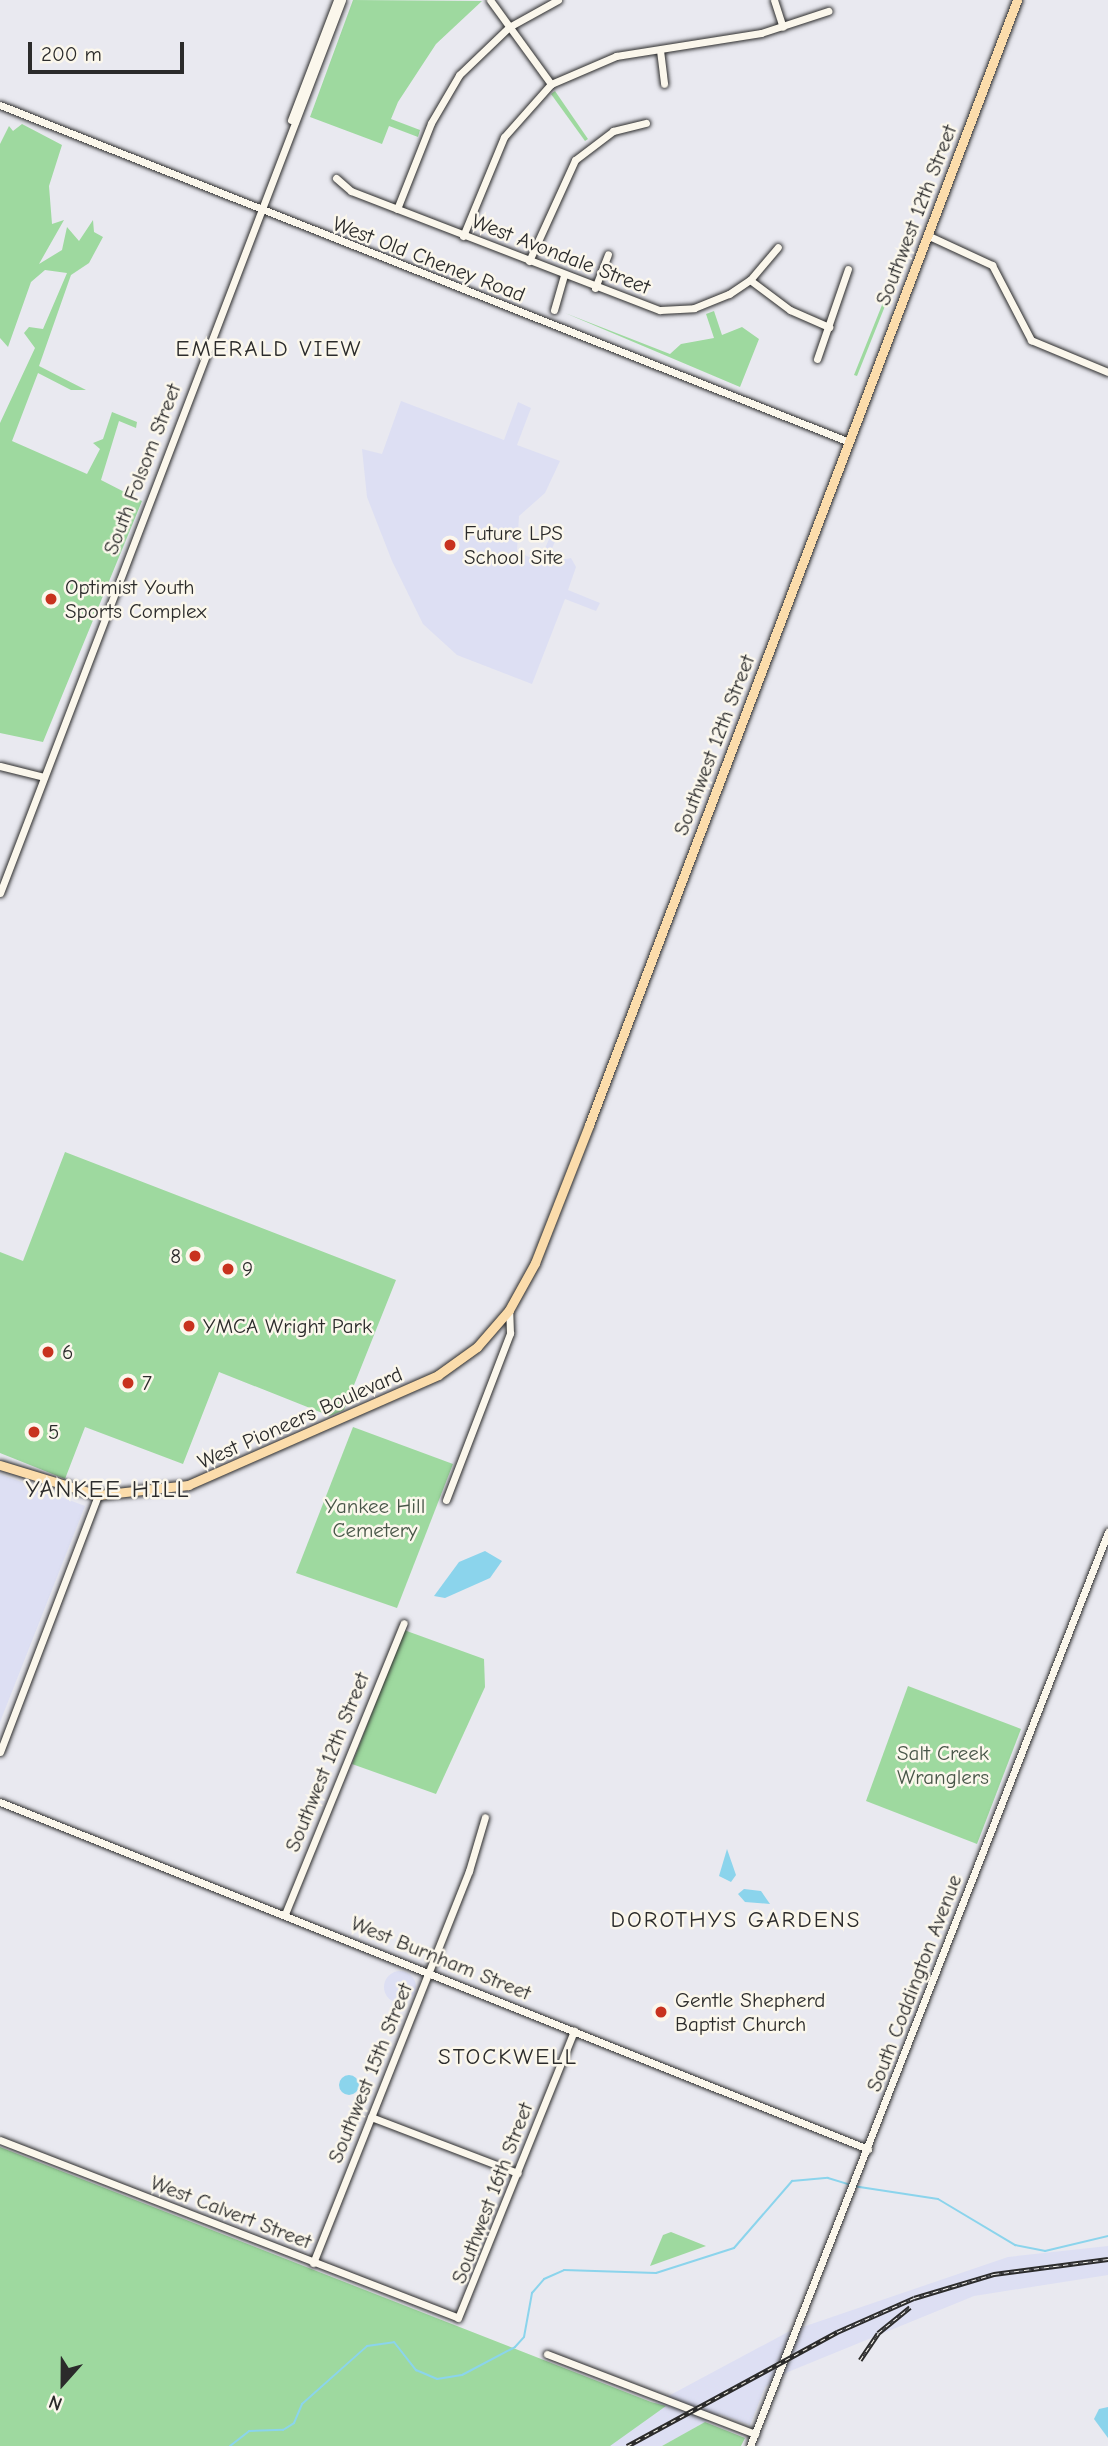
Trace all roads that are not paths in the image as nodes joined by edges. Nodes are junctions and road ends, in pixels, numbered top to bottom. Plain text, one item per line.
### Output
1 (337, 0) edge
2 (342, 0) edge
3 (490, 0) edge
4 (558, 0) edge
5 (774, 0) edge
6 (1017, 0) edge
7 (828, 11) dead end
8 (509, 27) junction
9 (783, 27) junction
10 (660, 50) junction
11 (551, 84) junction
12 (664, 84) dead end
13 (0, 105) edge
14 (646, 123) dead end
15 (288, 135) junction
16 (335, 177) dead end
17 (397, 209) junction
18 (258, 211) junction
19 (926, 235) junction
20 (463, 236) junction
21 (778, 247) dead end
22 (608, 254) dead end
23 (529, 261) junction
24 (848, 269) dead end
25 (564, 275) junction
26 (750, 280) junction
27 (595, 288) junction
28 (554, 310) dead end
29 (829, 327) junction
30 (817, 359) dead end
31 (1108, 372) edge
32 (847, 441) junction
33 (1, 768) edge
34 (44, 777) junction
35 (0, 893) edge
36 (509, 1310) junction
37 (0, 1465) edge
38 (98, 1495) junction
39 (446, 1500) dead end
40 (1108, 1532) edge
41 (404, 1623) dead end
42 (0, 1752) edge
43 (0, 1802) edge
44 (485, 1817) dead end
45 (285, 1914) junction
46 (428, 1972) junction
47 (574, 2031) junction
48 (371, 2117) junction
49 (0, 2140) edge
50 (868, 2148) junction
51 (518, 2173) junction
52 (313, 2263) junction
53 (448, 2317) joint
54 (547, 2354) dead end
55 (755, 2434) junction
56 (750, 2446) edge

1 - 15 street, South Folsom Street
2 - 15 street, South Folsom Street
3 - 8 street
4 - 8 street
5 - 9 street
6 - 19 main road, Southwest 12th Street
7 - 9 street
8 - 11 street
8 - 17 street
9 - 10 street
10 - 11 street
10 - 12 street
11 - 20 street
13 - 18 street, West Old Cheney Road
14 - 23 street
15 - 18 street, South Folsom Street
16 - 17 street, West Avondale Street
17 - 20 street, West Avondale Street
18 - 32 street, West Old Cheney Road
18 - 34 street, South Folsom Street
19 - 31 street
19 - 32 main road, Southwest 12th Street
20 - 23 street, West Avondale Street
21 - 26 street, West Avondale Street
22 - 27 street
23 - 25 street, West Avondale Street
24 - 29 street
25 - 27 street, West Avondale Street
25 - 28 street
26 - 27 street, West Avondale Street
26 - 29 street
29 - 30 street
32 - 36 main road, Southwest 12th Street
33 - 34 street
34 - 35 street, South Folsom Street
36 - 38 main road, West Pioneers Boulevard
36 - 39 street, Southwest 12th Street
37 - 38 main road, West Pioneers Boulevard
38 - 42 street
40 - 50 street, South Coddington Avenue
41 - 45 street, Southwest 12th Street
43 - 45 street, West Burnham Street
44 - 46 street, Southwest 15th Street
45 - 46 street, West Burnham Street
46 - 47 street, West Burnham Street
46 - 48 street, Southwest 15th Street
47 - 50 street, West Burnham Street
47 - 51 street, Southwest 16th Street
48 - 51 street
48 - 52 street, Southwest 15th Street
49 - 52 street, West Calvert Street
50 - 55 street, South Coddington Avenue
51 - 53 street, Southwest 16th Street
52 - 53 street, West Calvert Street
54 - 55 street
55 - 56 street, South Coddington Avenue

